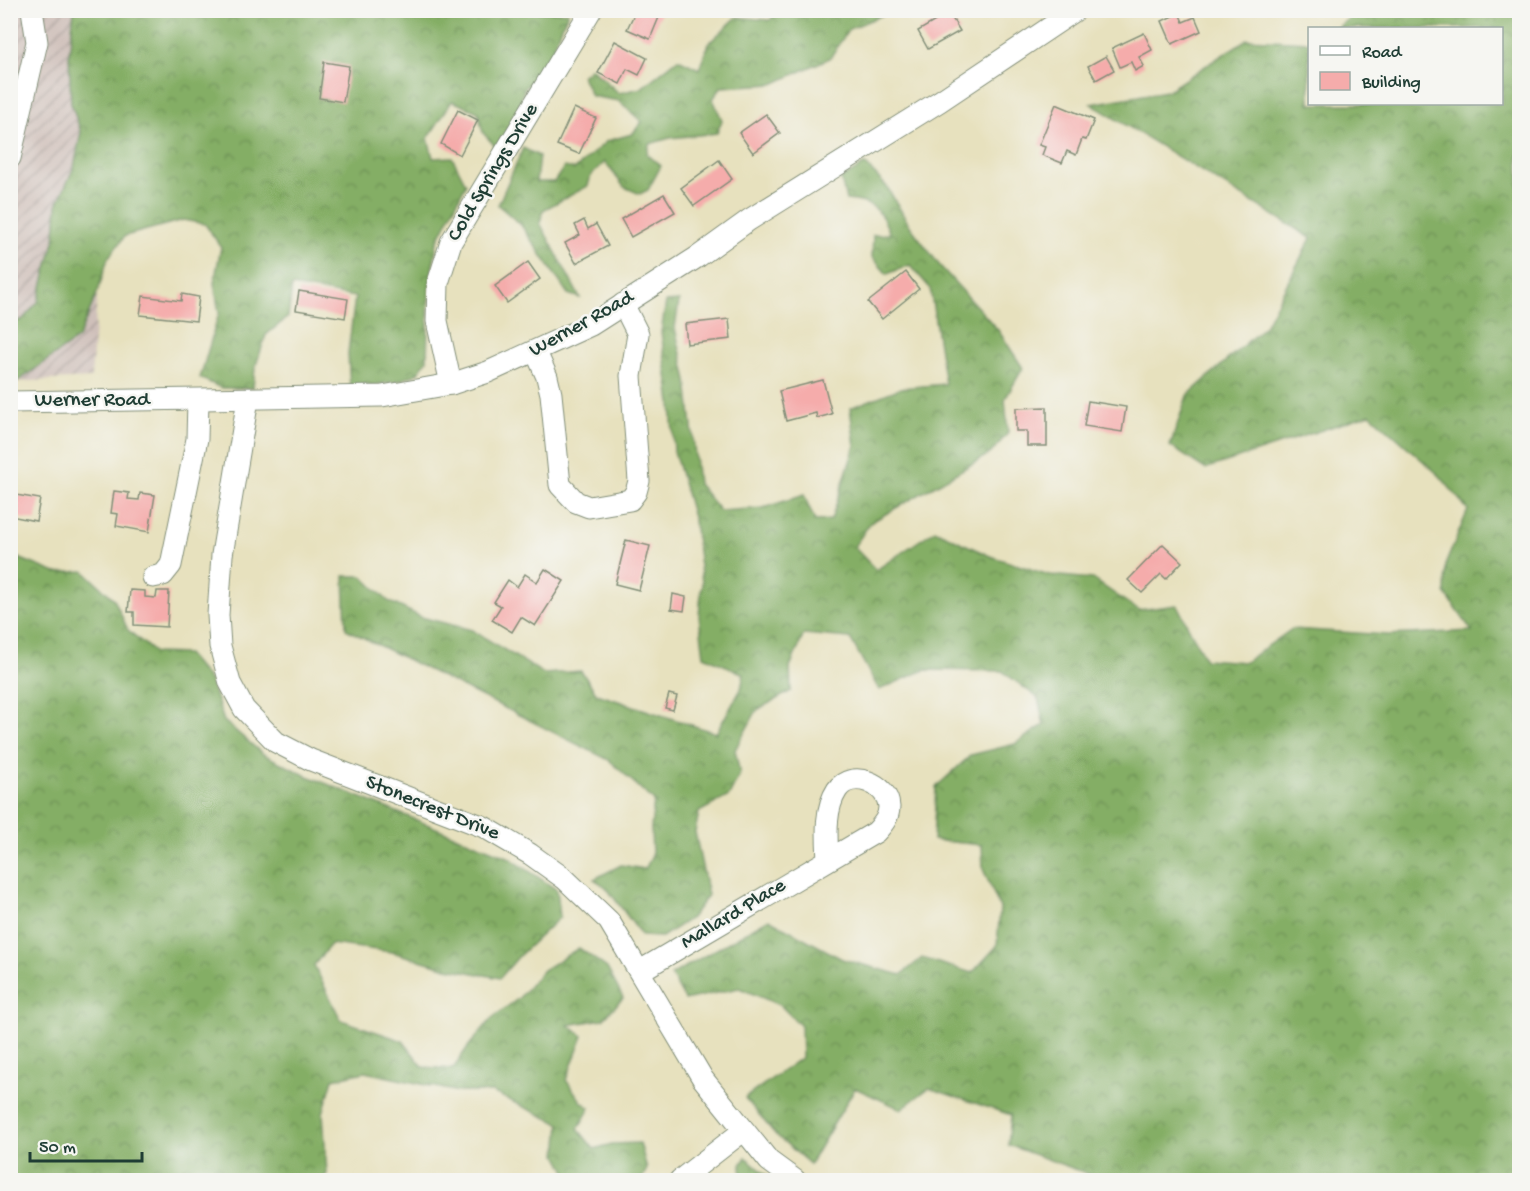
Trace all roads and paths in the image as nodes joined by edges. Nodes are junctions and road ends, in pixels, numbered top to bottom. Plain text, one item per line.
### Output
1 (32, 10) edge
2 (591, 10) edge
3 (1076, 10) edge
4 (10, 158) edge
5 (622, 304) junction
6 (536, 352) junction
7 (451, 384) junction
8 (248, 399) junction
9 (198, 400) junction
10 (10, 402) edge
11 (153, 577) dead end
12 (828, 860) dead end
13 (640, 971) junction
14 (743, 1131) junction
15 (680, 1180) edge
16 (795, 1180) edge

1 - 4 street
2 - 7 street, Cold Springs Drive
3 - 5 street, Werner Road
5 - 6 street, Werner Road
5 - 6 street
6 - 7 street, Werner Road
7 - 8 street, Werner Road
8 - 9 street, Werner Road
8 - 13 street, Stonecrest Drive
9 - 10 street, Werner Road
9 - 11 street
12 - 13 street, Mallard Place
13 - 14 street, Stonecrest Drive
14 - 15 street
14 - 16 street, Stonecrest Drive

